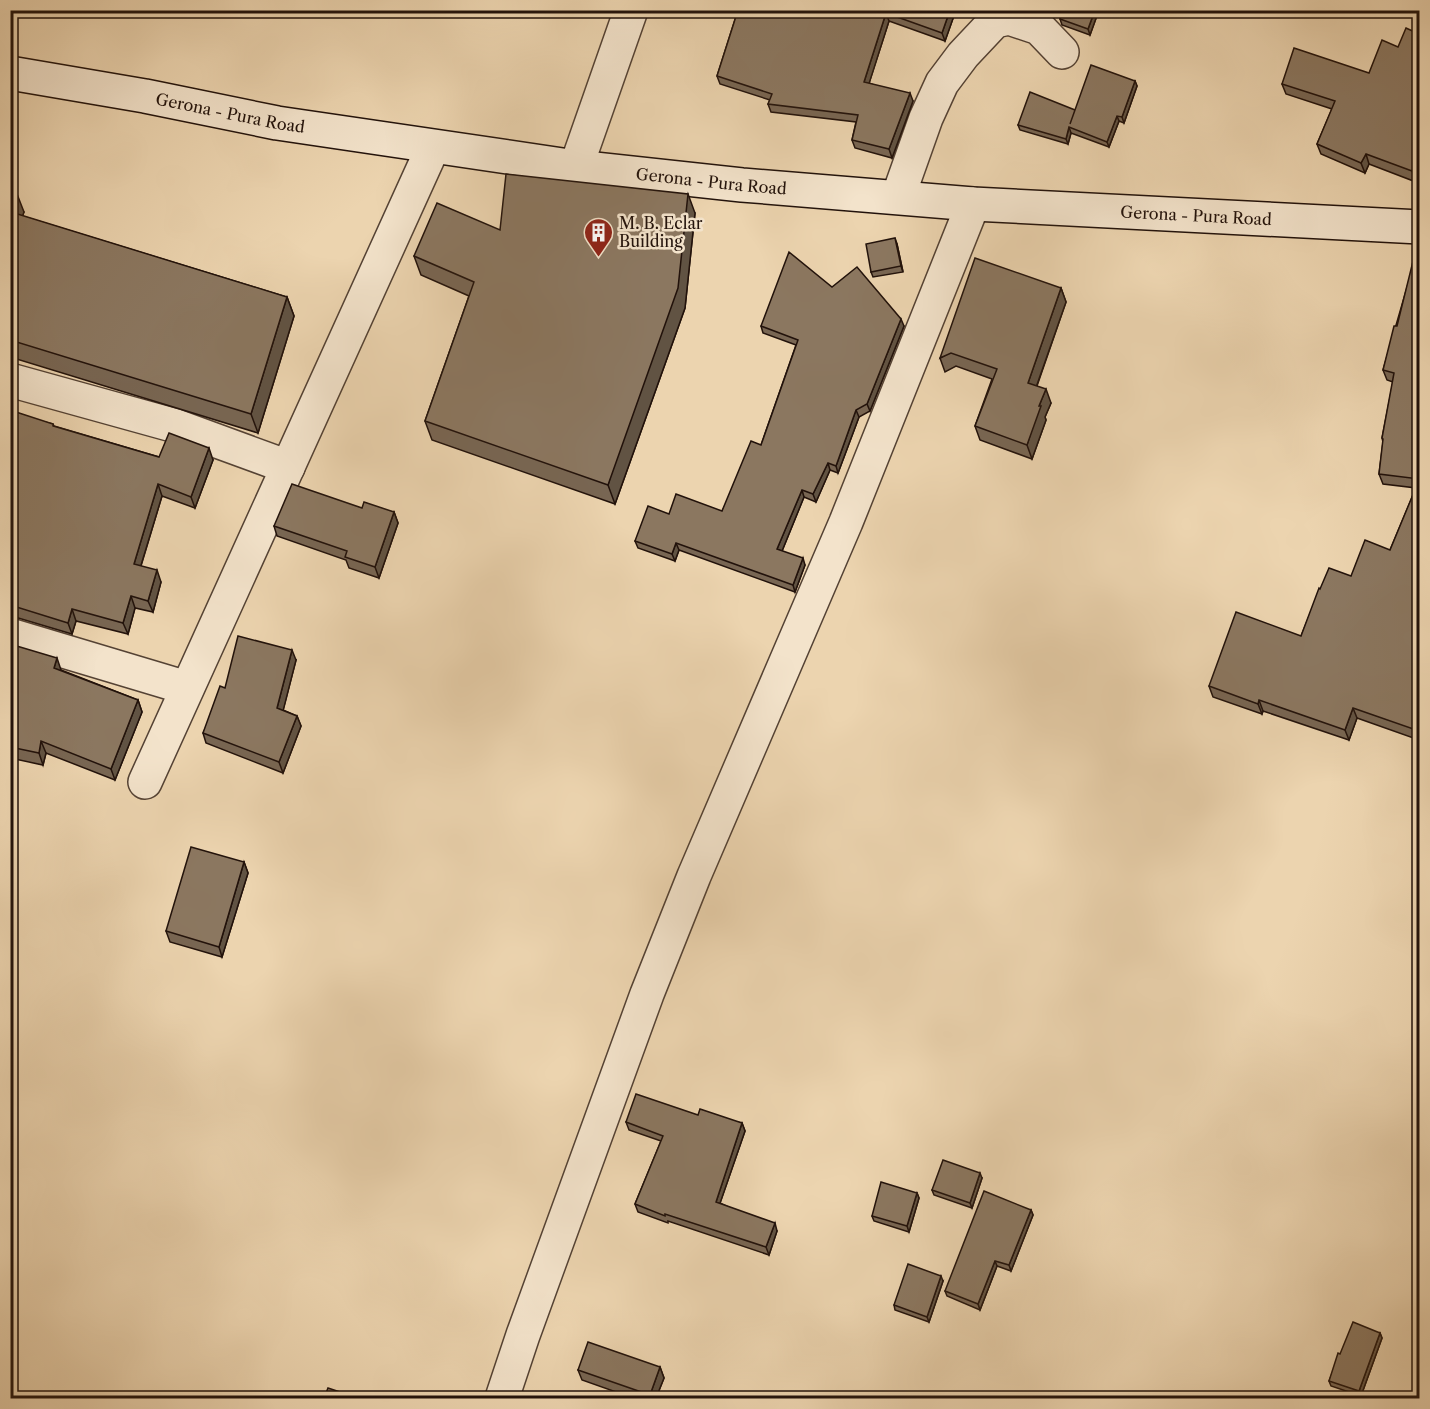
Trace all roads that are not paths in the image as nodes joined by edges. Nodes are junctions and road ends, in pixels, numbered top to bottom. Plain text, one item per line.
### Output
1 (631, 10) edge
2 (1062, 52) dead end
3 (10, 72) edge
4 (434, 147) junction
5 (576, 167) junction
6 (898, 197) junction
7 (973, 204) junction
8 (1419, 227) edge
9 (10, 380) edge
10 (288, 467) junction
11 (10, 635) edge
12 (187, 688) junction
13 (145, 782) dead end
14 (502, 1398) edge

1 - 5 street
2 - 6 street
3 - 4 street, Gerona - Pura Road
4 - 5 street, Gerona - Pura Road
4 - 10 street
5 - 6 street, Gerona - Pura Road
6 - 7 street, Gerona - Pura Road
7 - 8 street, Gerona - Pura Road
7 - 14 street
9 - 10 street
10 - 12 street
11 - 12 street
12 - 13 street

